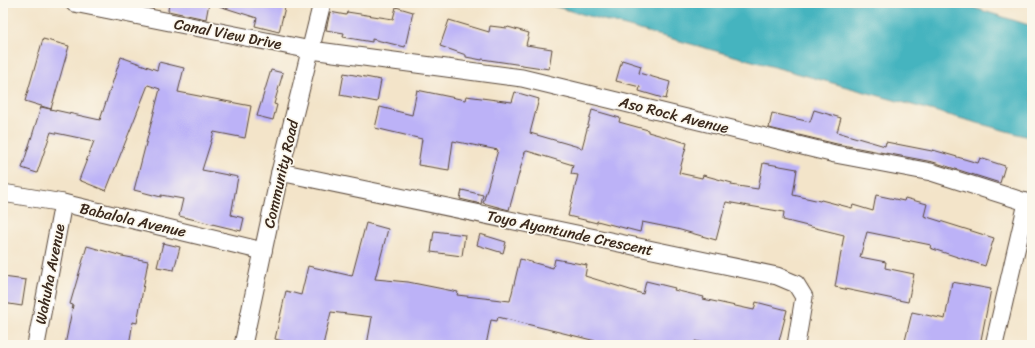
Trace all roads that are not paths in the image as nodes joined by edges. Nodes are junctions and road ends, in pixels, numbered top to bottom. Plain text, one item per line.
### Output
1 (74, 3) edge
2 (322, 3) edge
3 (311, 50) junction
4 (280, 172) junction
5 (3, 193) edge
6 (63, 204) junction
7 (1029, 204) edge
8 (263, 251) junction
9 (36, 345) edge
10 (243, 345) edge
11 (796, 345) edge
12 (994, 345) edge

1 - 3 street, Canal View Drive
2 - 3 street, Community Road
3 - 4 street, Community Road
3 - 7 street, Aso Rock Avenue
4 - 8 street, Community Road
4 - 11 street, Toyo Ayantunde Crescent
5 - 6 street, Babalola Avenue
6 - 8 street, Babalola Avenue
6 - 9 street, Wahuha Avenue
7 - 12 street
8 - 10 street, Community Road

